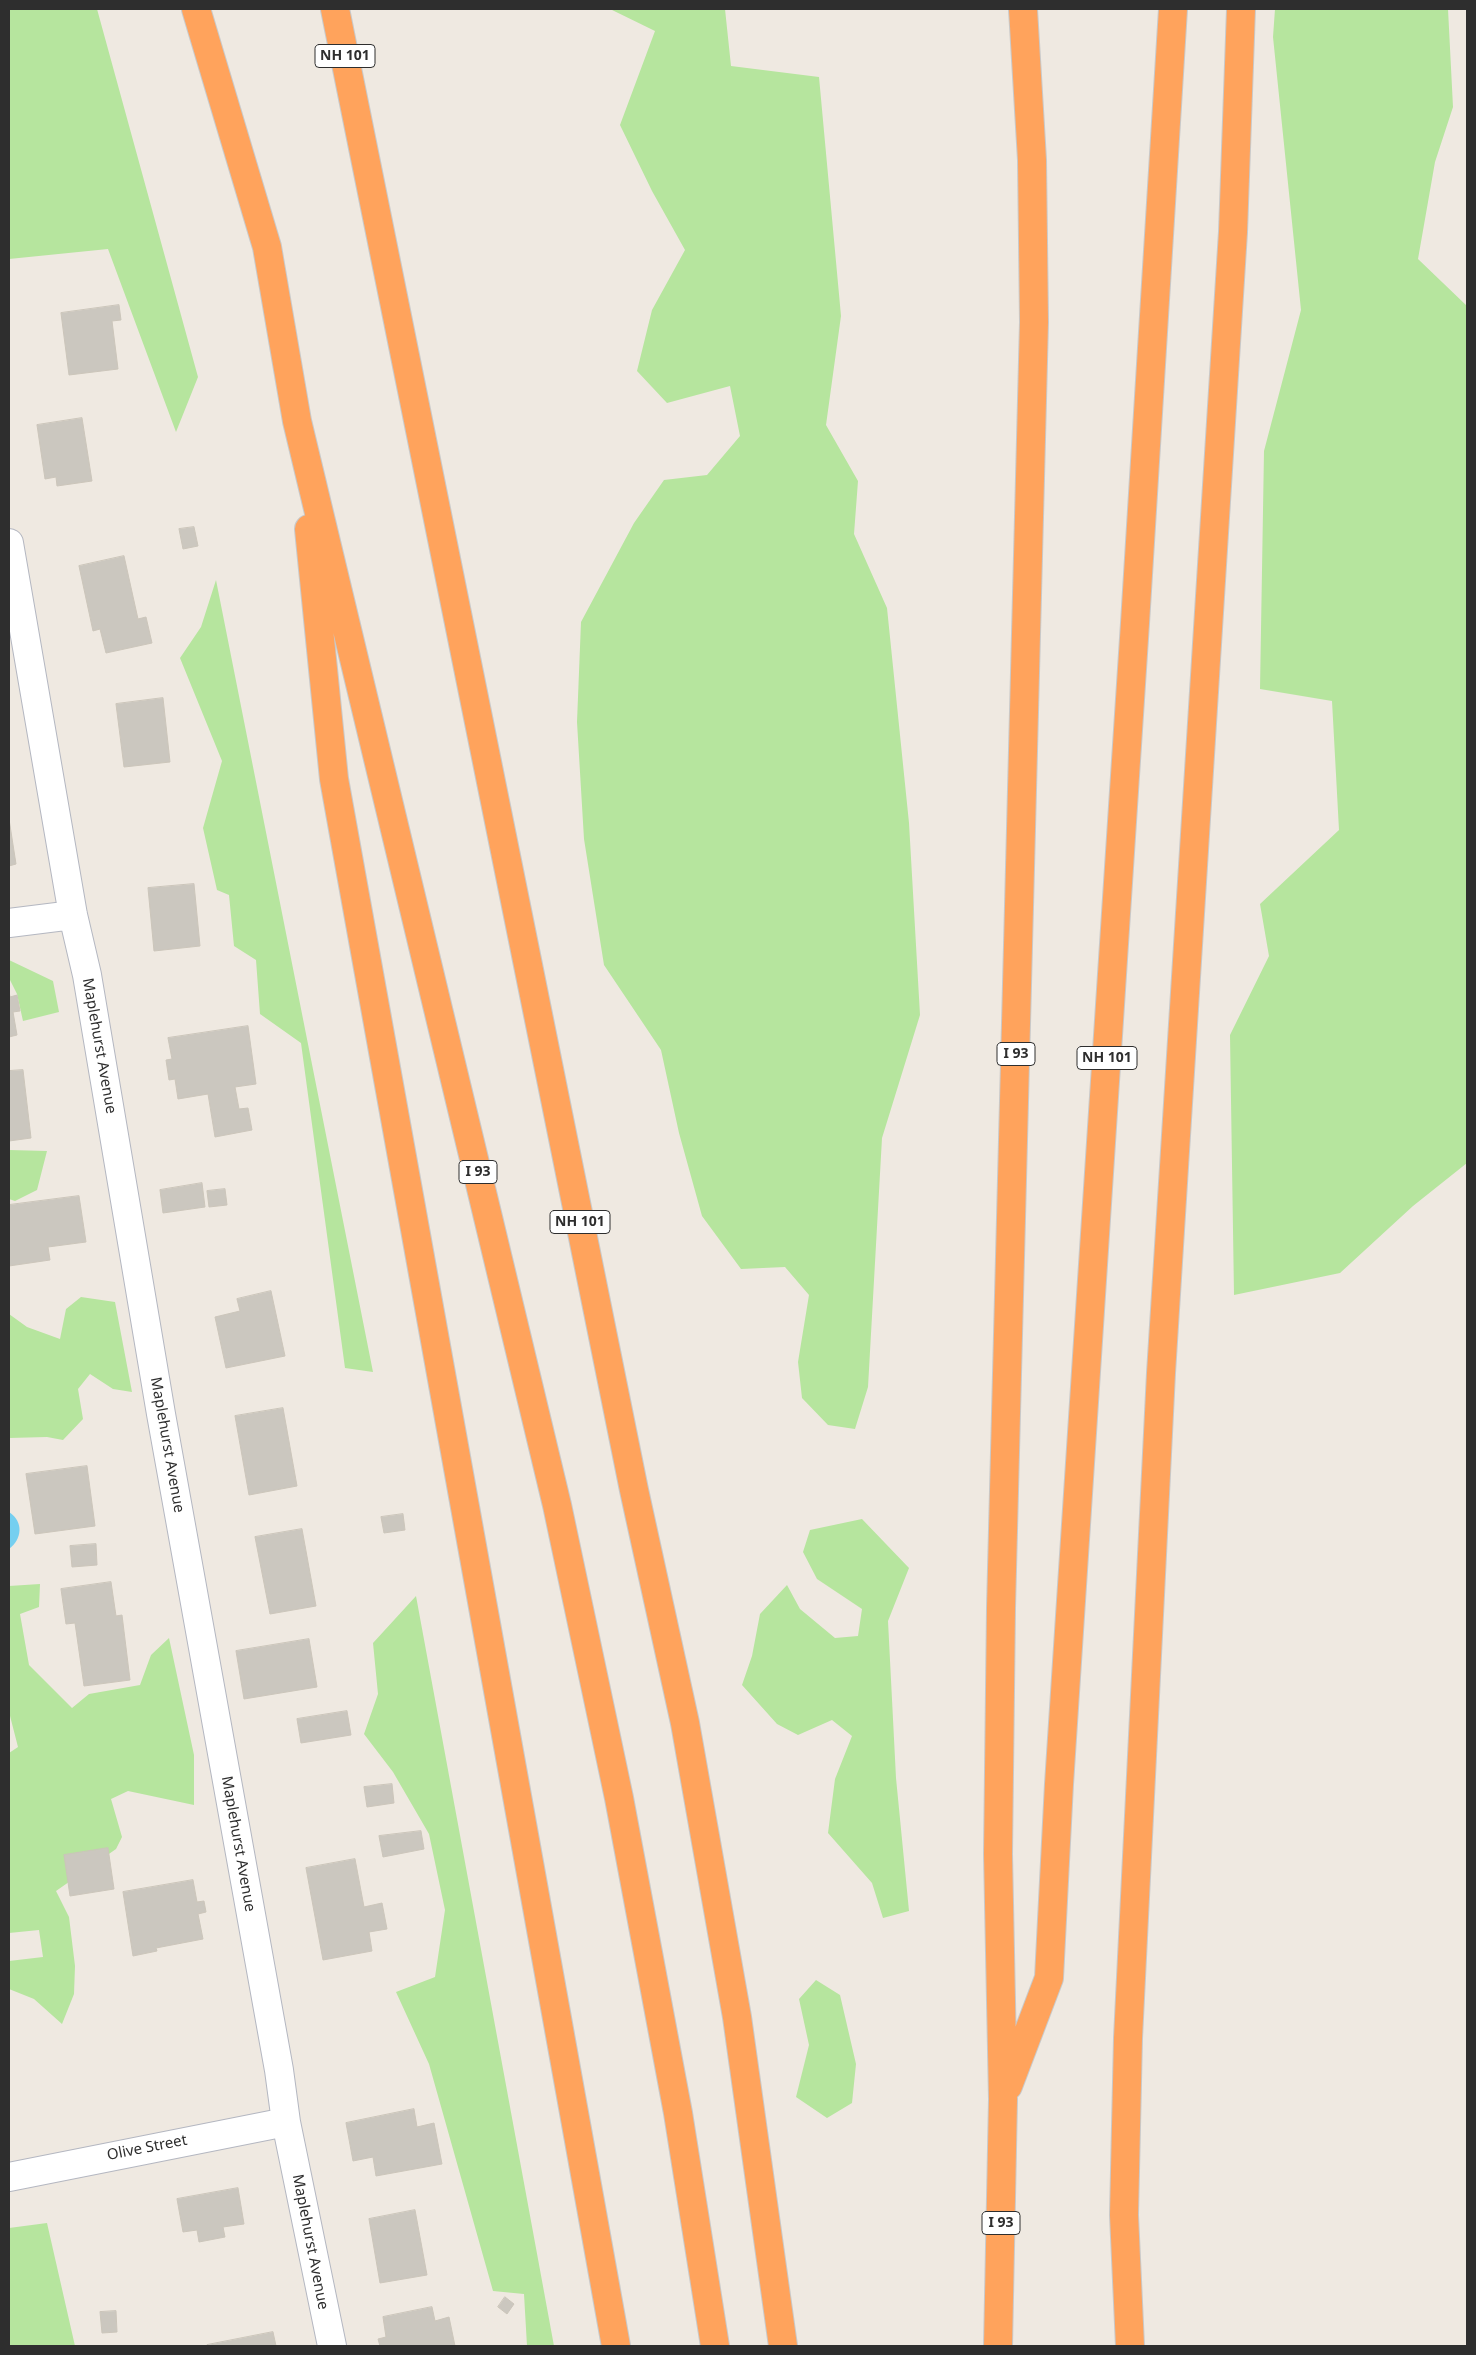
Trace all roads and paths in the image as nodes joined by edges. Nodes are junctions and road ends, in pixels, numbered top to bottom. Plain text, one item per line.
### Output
1 (196, 9) edge
2 (335, 9) edge
3 (1024, 9) edge
4 (1173, 9) edge
5 (1240, 9) edge
6 (298, 421) junction
7 (9, 543) edge
8 (73, 915) junction
9 (9, 923) edge
10 (1003, 2099) junction
11 (286, 2122) junction
12 (9, 2176) edge
13 (332, 2346) edge
14 (616, 2346) edge
15 (715, 2346) edge
16 (783, 2346) edge
17 (998, 2346) edge
18 (1130, 2346) edge

1 - 6 highway, I 93
2 - 16 highway, NH 101
3 - 10 highway, I 93
4 - 10 highway, NH 101
5 - 18 highway
6 - 14 highway
6 - 15 highway, I 93
7 - 8 street, Maplehurst Avenue
8 - 9 street
8 - 11 street, Maplehurst Avenue
10 - 17 highway, I 93
11 - 12 street, Olive Street
11 - 13 street, Maplehurst Avenue

